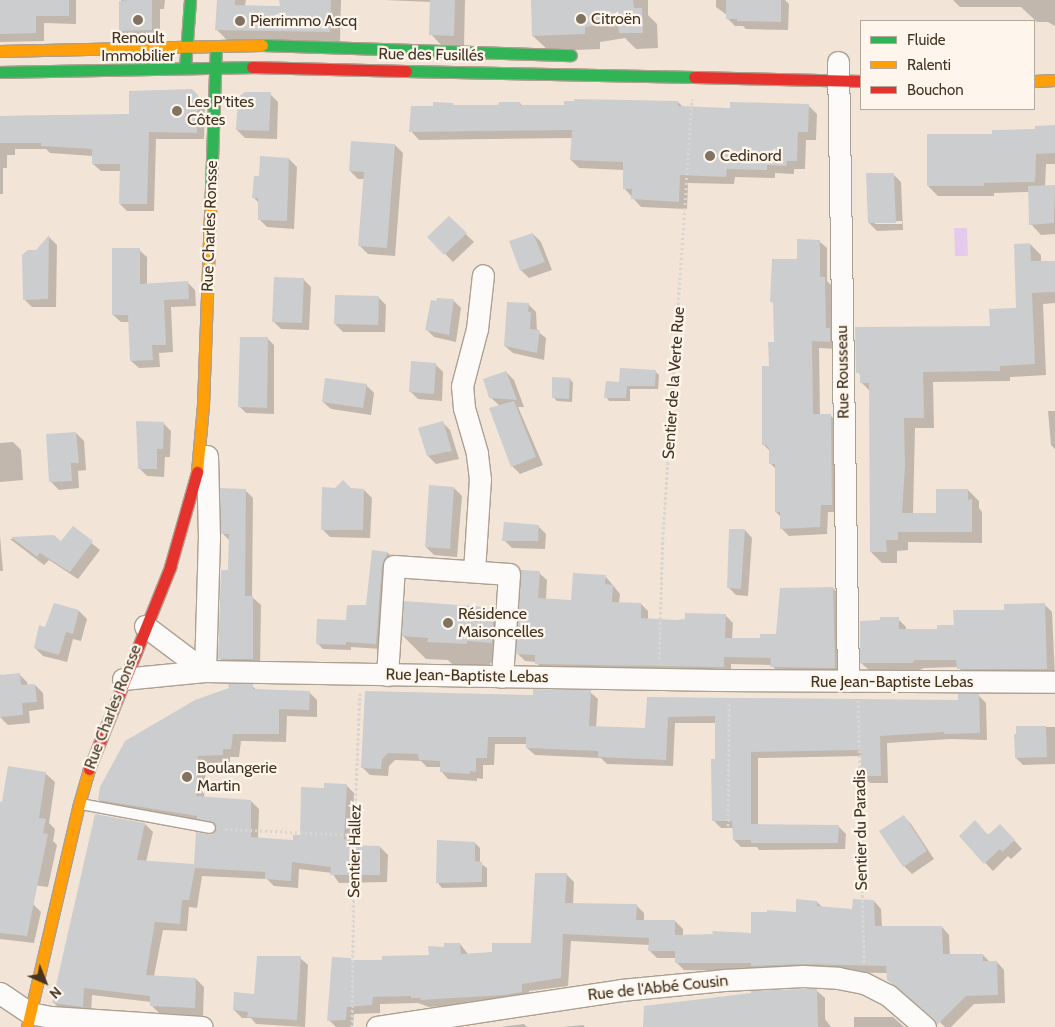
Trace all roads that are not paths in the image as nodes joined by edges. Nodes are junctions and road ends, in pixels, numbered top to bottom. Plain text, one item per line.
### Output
1 (190, 0) edge
2 (216, 46) junction
3 (187, 47) junction
4 (0, 51) edge
5 (588, 56) dead end
6 (215, 67) junction
7 (839, 67) junction
8 (185, 68) junction
9 (0, 72) edge
10 (860, 80) edge
11 (1055, 80) edge
12 (1035, 81) edge
13 (483, 275) dead end
14 (203, 405) junction
15 (474, 571) junction
16 (145, 626) junction
17 (205, 671) junction
18 (387, 675) junction
19 (502, 677) junction
20 (123, 679) junction
21 (857, 681) junction
22 (1055, 682) edge
23 (79, 804) junction
24 (210, 828) road end
25 (0, 993) edge
26 (28, 1020) edge
27 (202, 1027) edge
28 (377, 1027) edge
29 (925, 1027) edge

1 - 3 main road
2 - 3 main road, Rue des Fusillés
2 - 5 main road, Rue des Fusillés
2 - 6 main road, Rue Charles Ronsse
3 - 4 main road, Rue des Fusillés
3 - 8 main road
6 - 7 main road, Rue des Fusillés
6 - 8 main road, Rue des Fusillés
6 - 14 main road, Rue Charles Ronsse
7 - 10 main road, Rue des Fusillés
7 - 21 street, Rue Rousseau
8 - 9 main road, Rue des Fusillés
11 - 12 main road
13 - 15 street
14 - 16 main road, Rue Charles Ronsse
14 - 17 street, Rue Charles Ronsse
15 - 18 street
15 - 19 street
16 - 17 street
16 - 20 main road, Rue Charles Ronsse
17 - 18 street, Rue Jean-Baptiste Lebas
17 - 20 street, Rue Jean-Baptiste Lebas
18 - 19 street, Rue Jean-Baptiste Lebas
19 - 21 street, Rue Jean-Baptiste Lebas
20 - 23 main road, Rue Charles Ronsse
21 - 22 street, Rue Jean-Baptiste Lebas
23 - 24 lane
23 - 26 main road, Rue Charles Ronsse
25 - 26 street
26 - 27 street
28 - 29 street, Rue de l'Abbé Cousin

